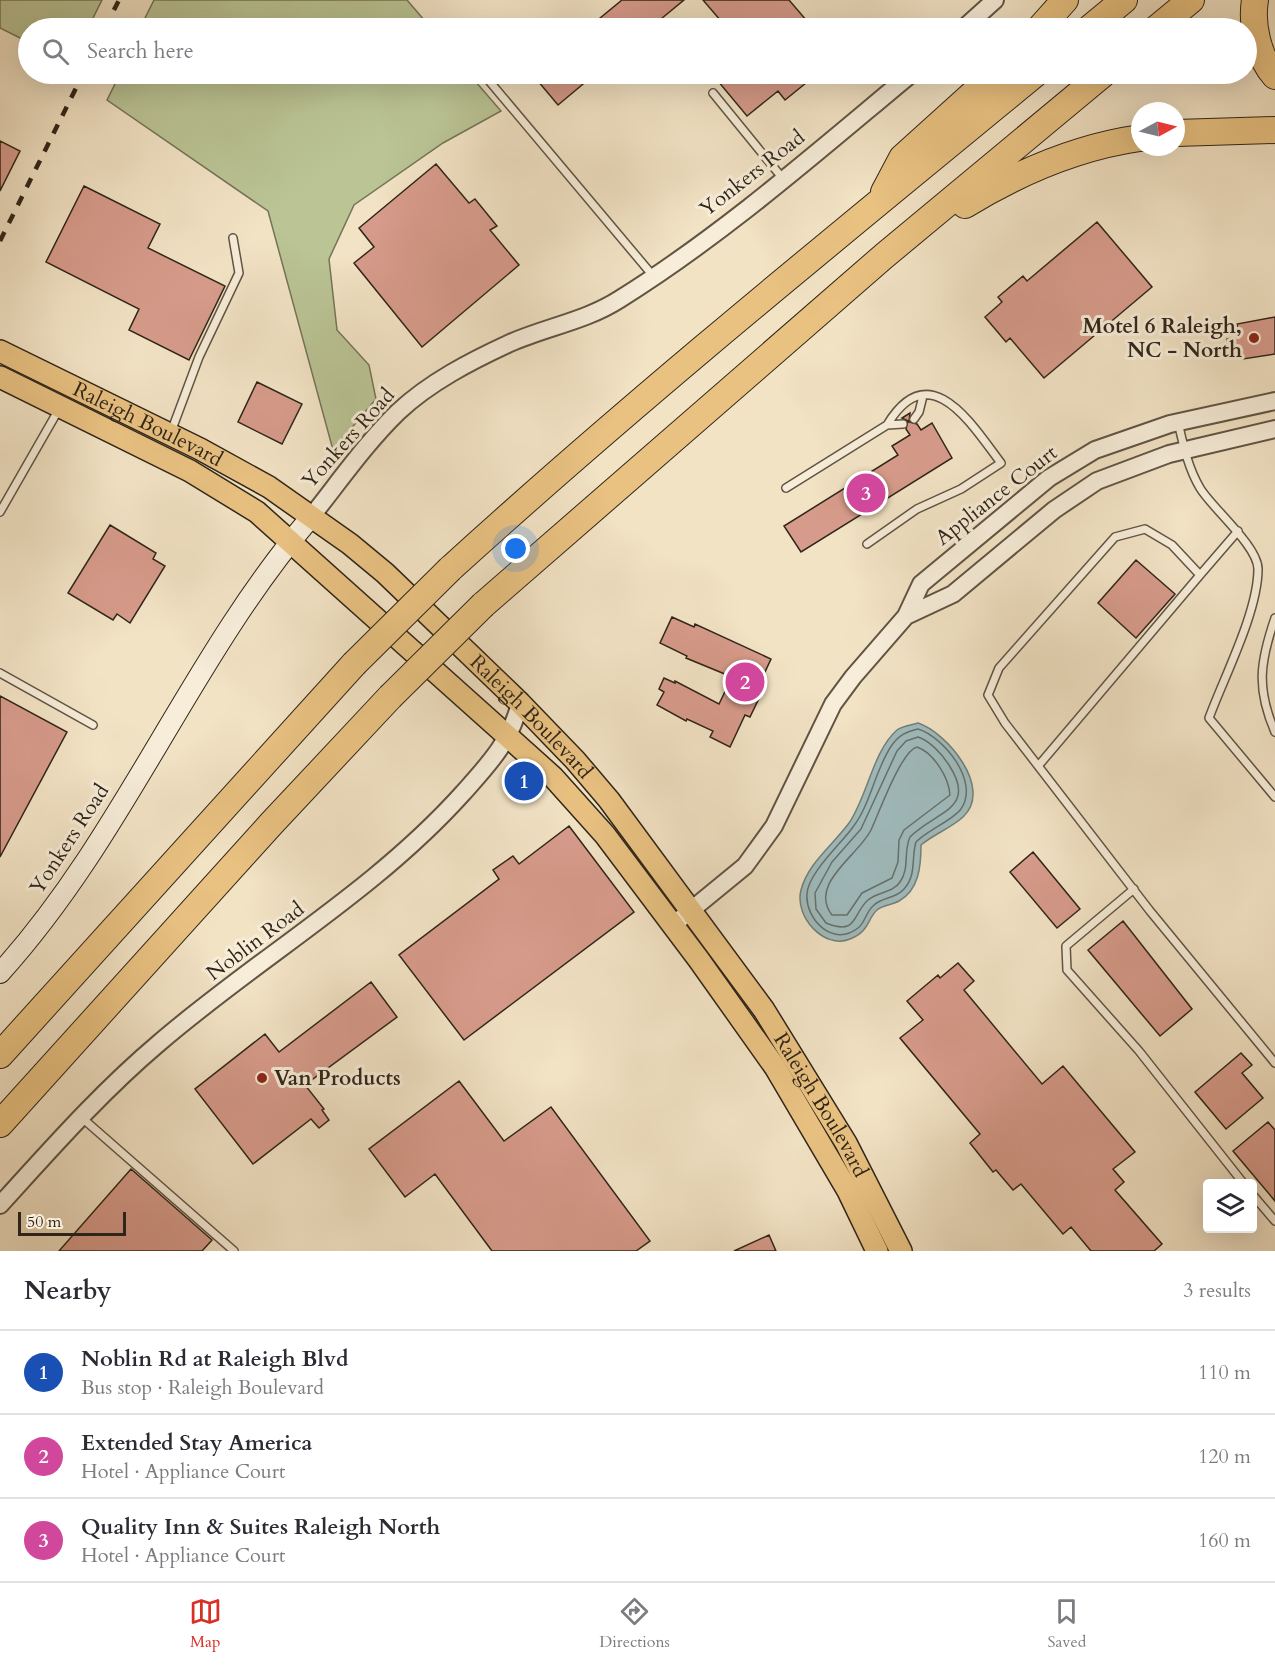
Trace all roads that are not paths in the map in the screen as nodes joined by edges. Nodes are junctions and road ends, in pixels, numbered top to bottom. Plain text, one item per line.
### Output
1 (995, 0) edge
2 (1065, 0) edge
3 (1124, 0) edge
4 (1191, 0) edge
5 (1255, 0) edge
6 (975, 18) edge
7 (1049, 18) edge
8 (1102, 18) edge
9 (1169, 18) edge
10 (1255, 18) edge
11 (1257, 37) edge
12 (1275, 76) edge
13 (492, 84) edge
14 (899, 84) edge
15 (984, 84) edge
16 (1023, 84) edge
17 (1091, 84) edge
18 (714, 93) dead end
19 (1275, 130) edge
20 (1185, 133) edge
21 (1131, 140) edge
22 (784, 180) junction
23 (879, 202) junction
24 (233, 238) dead end
25 (884, 256) junction
26 (654, 277) junction
27 (0, 351) edge
28 (0, 377) edge
29 (923, 396) junction
30 (1275, 401) edge
31 (60, 407) junction
32 (914, 419) dead end
33 (1178, 422) junction
34 (903, 424) dead end
35 (887, 425) junction
36 (1275, 429) edge
37 (170, 435) junction
38 (1184, 449) junction
39 (786, 488) dead end
40 (0, 512) edge
41 (311, 517) junction
42 (1238, 531) junction
43 (290, 541) junction
44 (867, 544) dead end
45 (1200, 575) junction
46 (906, 616) junction
47 (1275, 618) edge
48 (0, 673) edge
49 (520, 703) junction
50 (93, 725) dead end
51 (1275, 732) edge
52 (509, 736) junction
53 (1038, 765) junction
54 (1275, 797) edge
55 (1134, 889) junction
56 (692, 911) junction
57 (673, 925) junction
58 (0, 972) edge
59 (0, 1055) edge
60 (1275, 1062) edge
61 (81, 1117) junction
62 (0, 1124) edge
63 (1240, 1179) edge
64 (1257, 1200) edge
65 (0, 1204) edge
66 (1275, 1221) edge
67 (234, 1251) edge
68 (877, 1251) edge
69 (901, 1251) edge

1 - 6 street
2 - 7 highway
3 - 8 highway
4 - 9 highway
5 - 10 highway
11 - 12 highway
13 - 26 lane
14 - 22 street, Yonkers Road
15 - 23 highway
16 - 23 highway
17 - 25 highway
18 - 22 lane
19 - 20 highway
21 - 25 highway
22 - 26 street, Yonkers Road
23 - 59 highway, bridge
24 - 37 lane
25 - 62 highway, bridge
26 - 41 street, Yonkers Road
27 - 37 main road, Raleigh Boulevard
28 - 31 main road, Raleigh Boulevard
29 - 32 lane
29 - 35 lane
29 - 44 lane
30 - 33 street, Appliance Court
31 - 40 lane
31 - 43 main road, Raleigh Boulevard
33 - 38 lane
33 - 46 street, Appliance Court
34 - 35 lane
35 - 39 lane
36 - 38 street, Appliance Court
37 - 41 main road, Raleigh Boulevard
38 - 42 lane
38 - 46 street, Appliance Court
41 - 43 main road, Yonkers Road
41 - 49 main road, Raleigh Boulevard
42 - 45 lane
42 - 54 lane
43 - 52 main road, Raleigh Boulevard
43 - 58 main road, Yonkers Road
45 - 53 lane
45 - 53 lane
46 - 56 street, Appliance Court
47 - 51 lane
48 - 50 lane
49 - 52 street, Noblin Road
49 - 56 main road, Raleigh Boulevard
52 - 57 main road, Raleigh Boulevard
52 - 61 street, Noblin Road
53 - 55 lane
55 - 60 lane
55 - 63 lane
56 - 57 street, Appliance Court
56 - 69 main road, Raleigh Boulevard
57 - 68 main road, Raleigh Boulevard
61 - 65 street, Noblin Road
61 - 67 lane
64 - 66 lane

